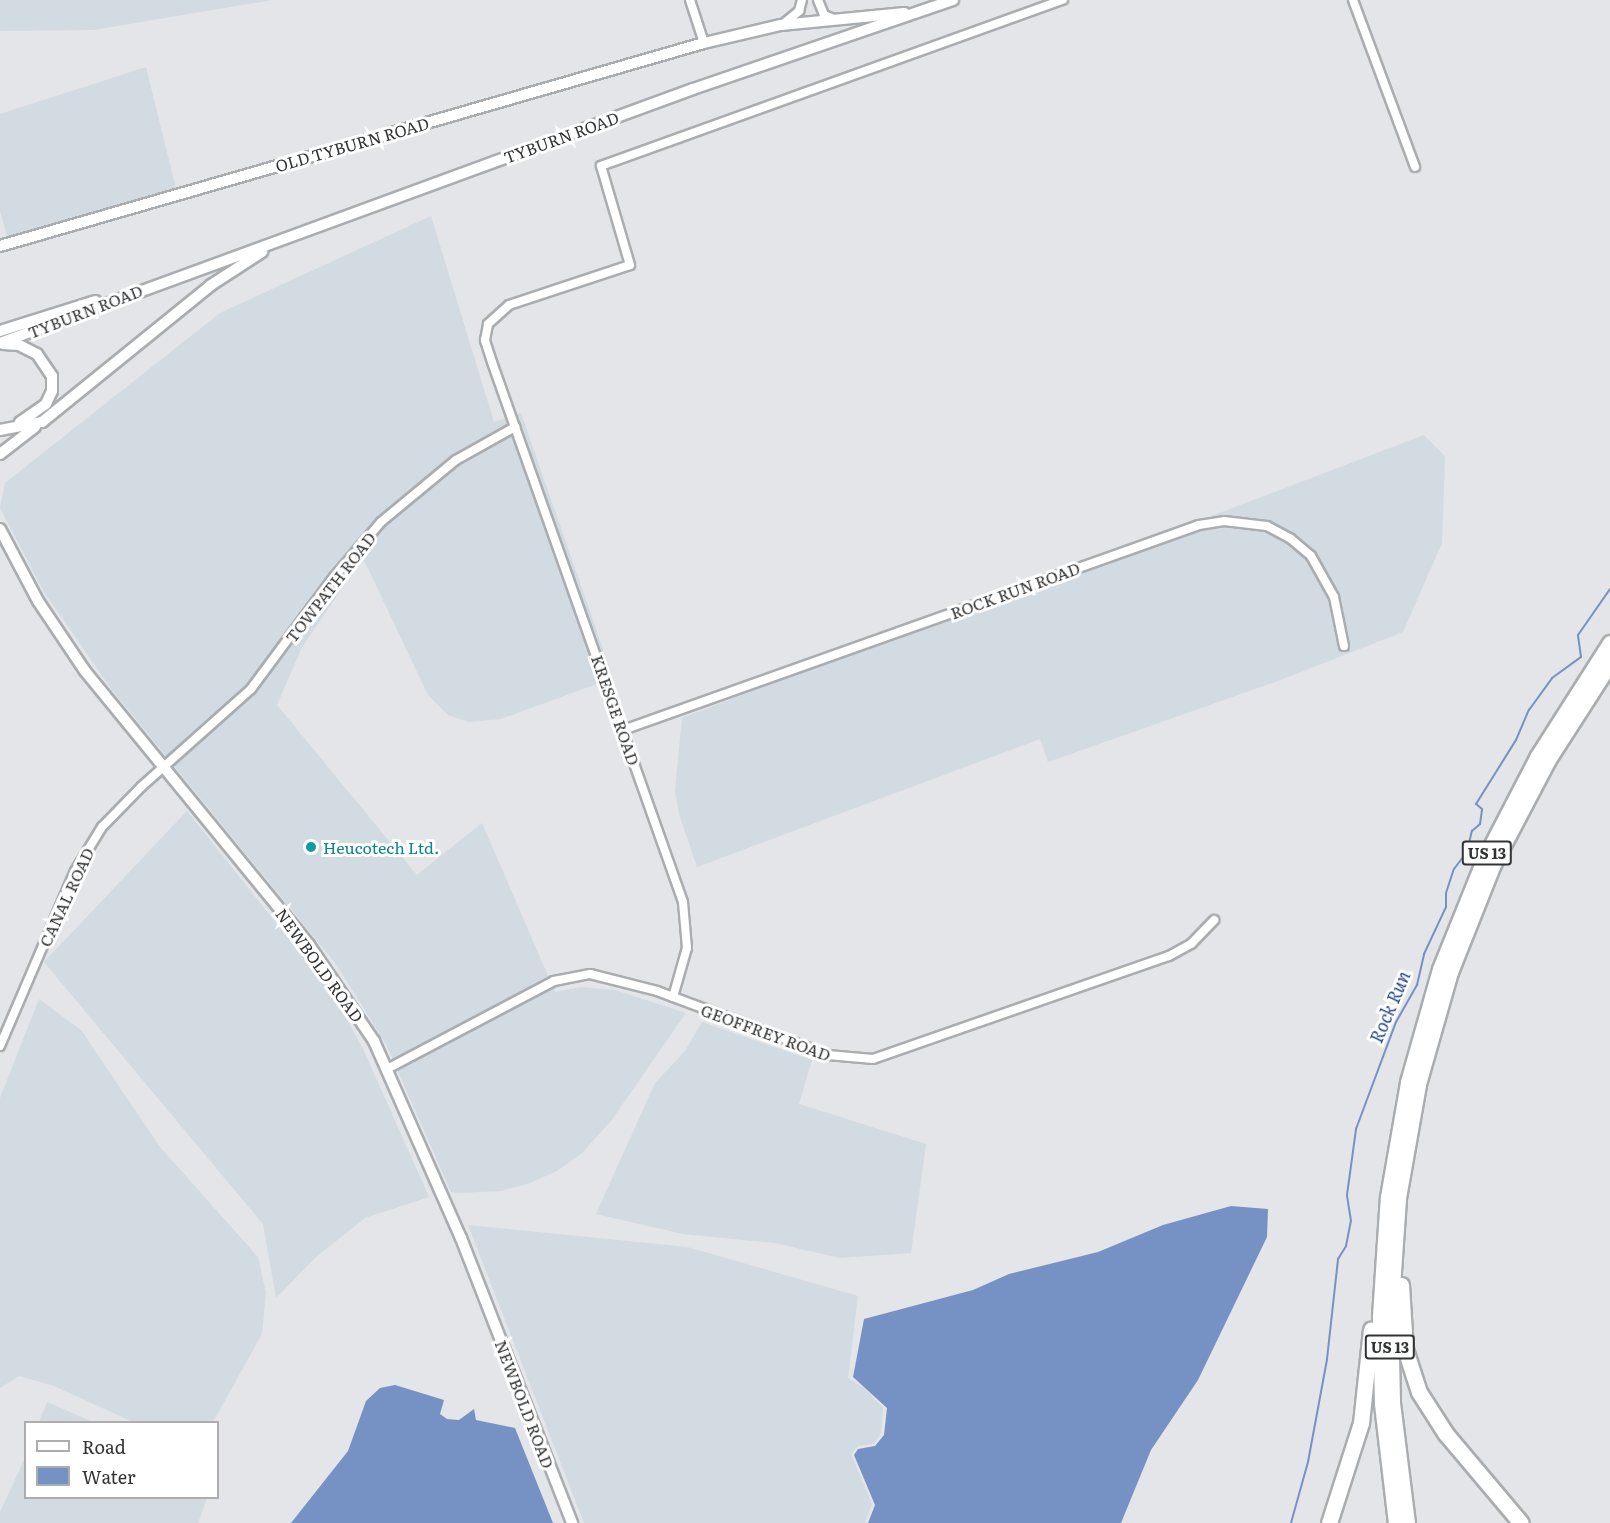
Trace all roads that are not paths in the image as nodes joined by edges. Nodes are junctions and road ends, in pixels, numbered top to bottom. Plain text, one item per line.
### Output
1 (690, 0) edge
2 (802, 0) edge
3 (819, 0) edge
4 (953, 0) edge
5 (1063, 0) edge
6 (1353, 0) edge
7 (922, 11) junction
8 (835, 19) junction
9 (781, 25) junction
10 (704, 43) junction
11 (1415, 167) dead end
12 (285, 239) junction
13 (0, 246) edge
14 (170, 279) junction
15 (0, 331) edge
16 (0, 344) edge
17 (0, 422) edge
18 (42, 422) junction
19 (515, 427) junction
20 (0, 430) edge
21 (0, 454) edge
22 (0, 530) edge
23 (1610, 643) edge
24 (1344, 646) dead end
25 (1610, 663) edge
26 (624, 730) junction
27 (162, 768) junction
28 (1214, 920) dead end
29 (673, 997) junction
30 (0, 1047) edge
31 (387, 1069) junction
32 (1402, 1170) junction
33 (1385, 1226) junction
34 (572, 1523) edge
35 (1329, 1523) edge
36 (1396, 1523) edge
37 (1407, 1523) edge
38 (1521, 1523) edge

1 - 10 street
2 - 9 street
3 - 8 street
4 - 7 main road, TYBURN ROAD
5 - 19 street, KRESGE ROAD
6 - 11 street
7 - 8 main road, OLD TYBURN ROAD
7 - 12 main road, TYBURN ROAD
8 - 9 main road, OLD TYBURN ROAD
9 - 10 main road, OLD TYBURN ROAD
10 - 13 main road, OLD TYBURN ROAD
12 - 14 main road, TYBURN ROAD
12 - 18 main road
14 - 15 main road, TYBURN ROAD
14 - 16 main road, TYBURN ROAD
16 - 17 main road
18 - 20 main road
18 - 21 main road
19 - 26 street, KRESGE ROAD
19 - 27 street, TOWPATH ROAD
22 - 27 main road, NEWBOLD ROAD
23 - 33 highway, US 13
24 - 26 street, ROCK RUN ROAD
25 - 32 highway, US 13
26 - 29 street, KRESGE ROAD
27 - 30 street, CANAL ROAD
27 - 31 main road, NEWBOLD ROAD
28 - 29 street, GEOFFREY ROAD
29 - 31 street, GEOFFREY ROAD
31 - 34 main road, NEWBOLD ROAD
32 - 37 highway, US 13
32 - 38 highway
33 - 35 highway
33 - 36 highway, US 13

